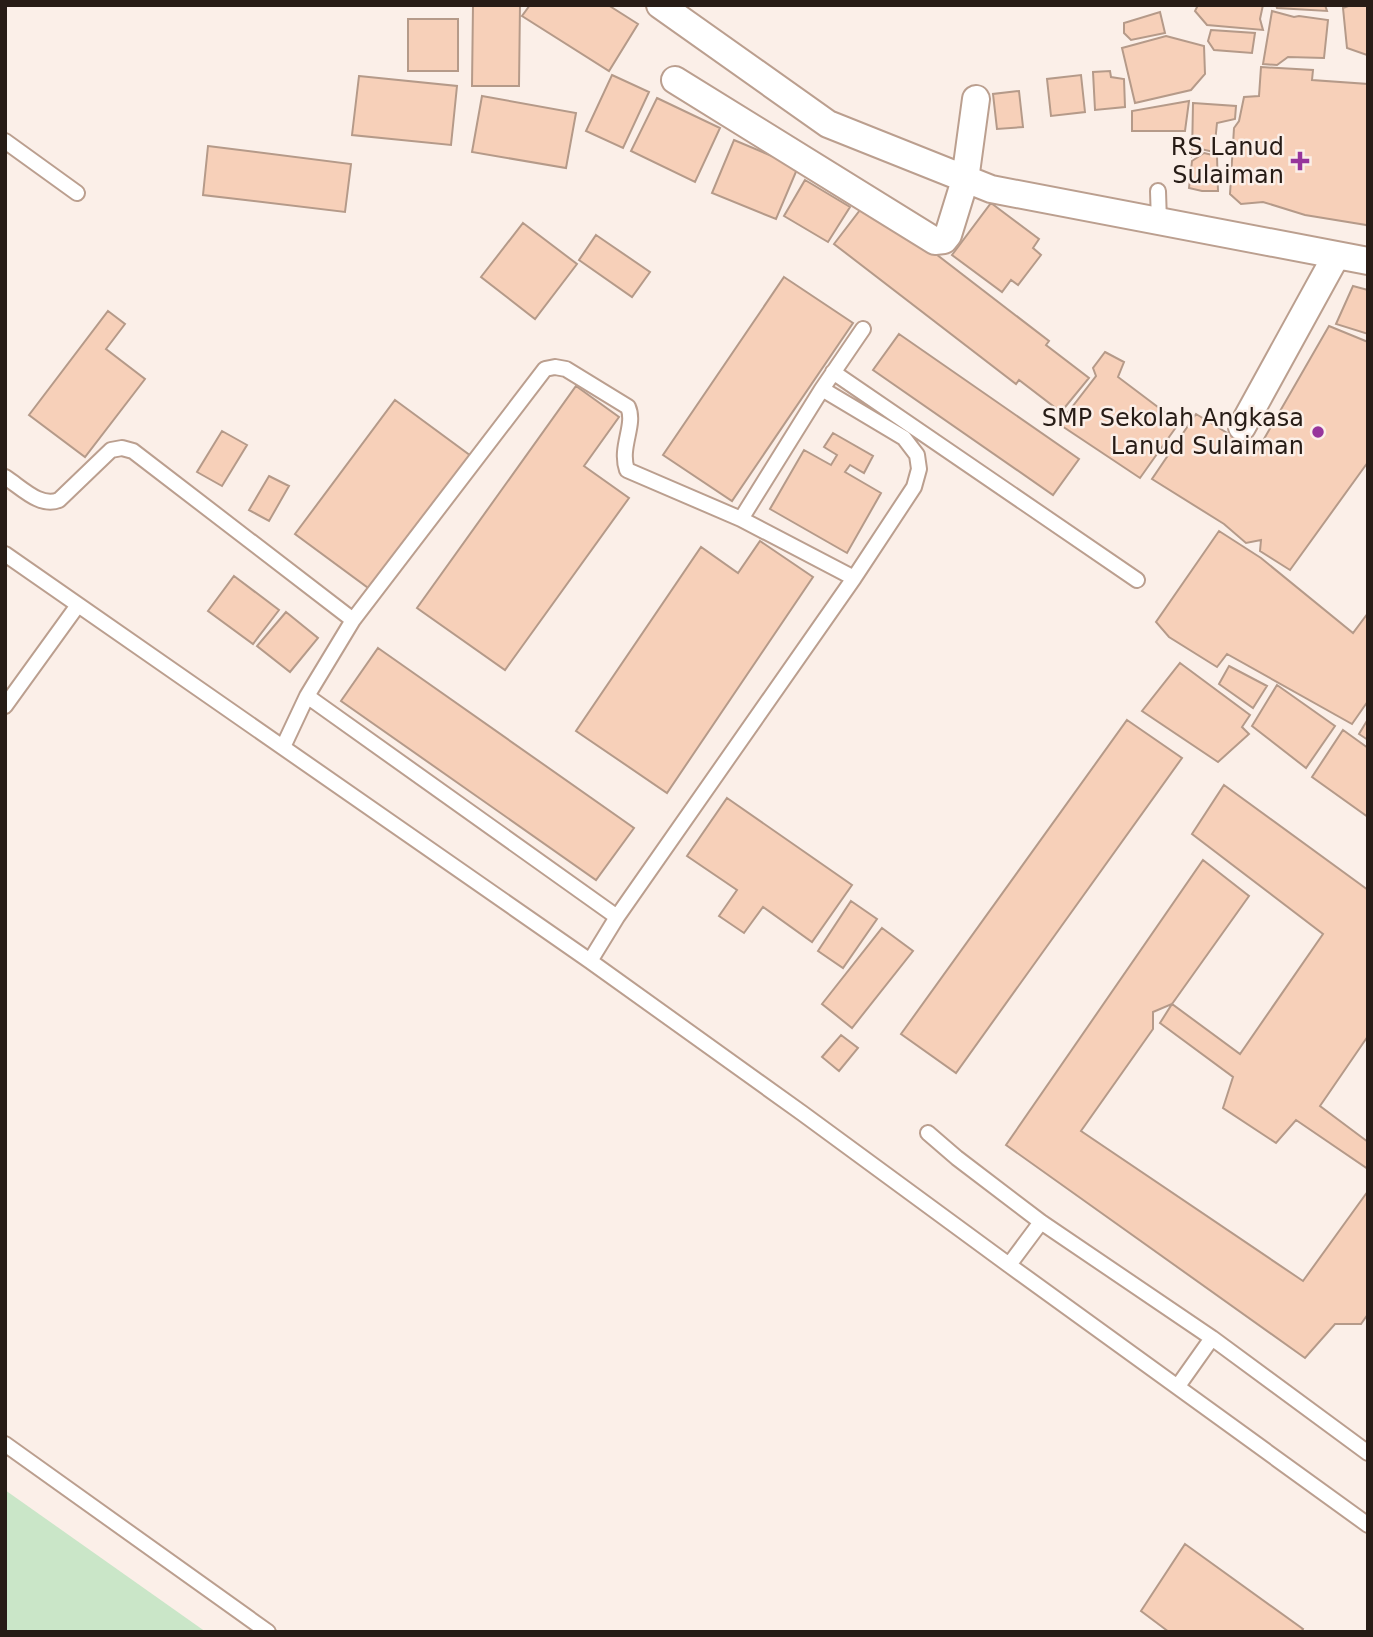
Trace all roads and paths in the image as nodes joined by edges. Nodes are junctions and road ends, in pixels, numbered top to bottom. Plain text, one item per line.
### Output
1 (660, 5) edge
2 (675, 80) dead end
3 (976, 99) dead end
4 (5, 141) edge
5 (965, 180) junction
6 (1158, 191) dead end
7 (77, 193) dead end
8 (1159, 222) junction
9 (1336, 256) junction
10 (1368, 261) edge
11 (863, 329) dead end
12 (833, 372) junction
13 (822, 388) junction
14 (1241, 427) dead end
15 (5, 477) edge
16 (741, 519) junction
17 (5, 554) edge
18 (854, 578) junction
19 (1136, 580) dead end
20 (78, 605) junction
21 (353, 620) junction
22 (307, 696) junction
23 (5, 706) edge
24 (283, 747) junction
25 (617, 918) junction
26 (590, 961) junction
27 (928, 1133) dead end
28 (1041, 1222) junction
29 (1009, 1265) junction
30 (1212, 1338) junction
31 (1178, 1386) junction
32 (5, 1444) edge
33 (1368, 1453) edge
34 (1368, 1525) edge
35 (268, 1632) edge

1 - 5 street
2 - 5 street
3 - 5 street
4 - 7 lane
5 - 8 street
6 - 8 lane
8 - 9 street
9 - 10 street
9 - 14 street
11 - 12 lane
12 - 13 lane
12 - 19 lane
13 - 16 lane
13 - 18 lane
15 - 21 lane
16 - 18 lane
16 - 21 lane
17 - 20 lane
18 - 25 lane
20 - 23 lane
20 - 24 lane
21 - 22 lane
22 - 24 lane
22 - 25 lane
24 - 26 lane
25 - 26 lane
26 - 29 lane
27 - 28 lane
28 - 29 lane
28 - 30 lane
29 - 31 lane
30 - 31 lane
30 - 33 lane
31 - 34 lane
32 - 35 lane

